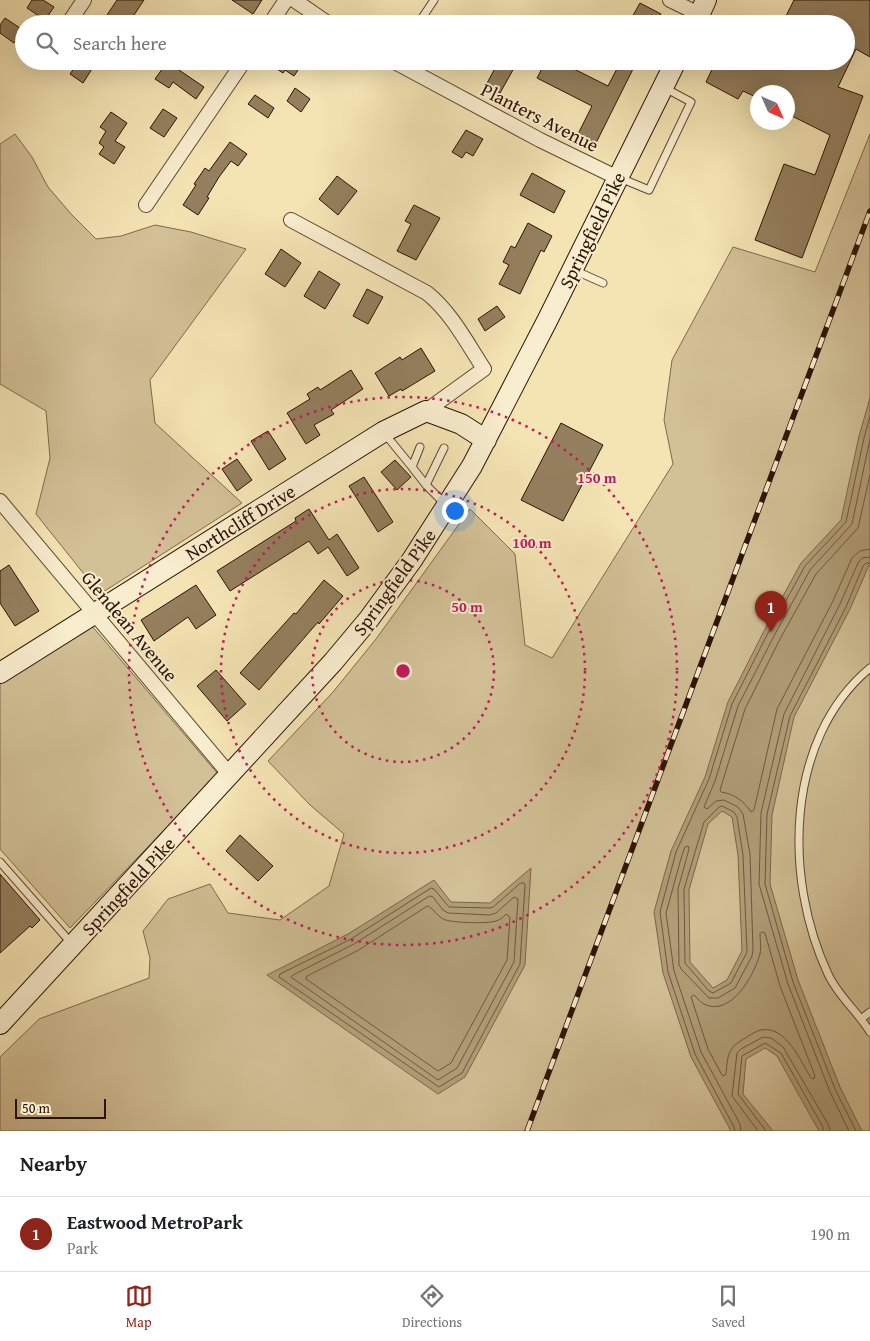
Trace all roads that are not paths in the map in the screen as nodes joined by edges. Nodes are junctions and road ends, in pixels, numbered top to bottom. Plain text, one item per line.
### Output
1 (84, 0) edge
2 (286, 0) edge
3 (294, 0) edge
4 (434, 0) edge
5 (670, 0) edge
6 (700, 13) edge
7 (74, 15) edge
8 (276, 15) edge
9 (316, 15) edge
10 (424, 15) edge
11 (238, 70) edge
12 (410, 70) edge
13 (672, 70) edge
14 (663, 87) junction
15 (618, 178) junction
16 (146, 205) dead end
17 (290, 220) dead end
18 (573, 269) junction
19 (603, 283) dead end
20 (426, 411) junction
21 (384, 432) junction
22 (486, 440) junction
23 (420, 446) dead end
24 (444, 448) dead end
25 (412, 467) junction
26 (426, 485) junction
27 (0, 501) edge
28 (448, 506) junction
29 (94, 613) junction
30 (2, 668) edge
31 (870, 668) edge
32 (230, 775) junction
33 (0, 862) edge
34 (73, 945) junction
35 (870, 1012) edge
36 (861, 1019) junction
37 (0, 1024) edge
38 (870, 1032) edge

1 - 7 street
2 - 8 street
3 - 9 street
4 - 10 lane
5 - 6 street
11 - 16 street
12 - 15 street, Planters Avenue
13 - 14 main road, Springfield Pike
14 - 15 main road, Springfield Pike
14 - 15 lane
15 - 18 main road, Springfield Pike
17 - 20 street
18 - 19 lane
18 - 22 main road, Springfield Pike
20 - 21 main road, Northcliff Drive
20 - 22 main road
21 - 25 lane
21 - 29 main road, Northcliff Drive
22 - 28 main road, Springfield Pike
23 - 25 lane
24 - 26 lane
25 - 26 lane
26 - 28 lane
27 - 29 street, Glendean Avenue
28 - 32 main road, Springfield Pike
29 - 30 main road, Northcliff Drive
29 - 32 street, Glendean Avenue
31 - 36 lane
32 - 34 main road, Springfield Pike
33 - 34 lane
34 - 37 main road, Springfield Pike
35 - 36 lane
36 - 38 lane

